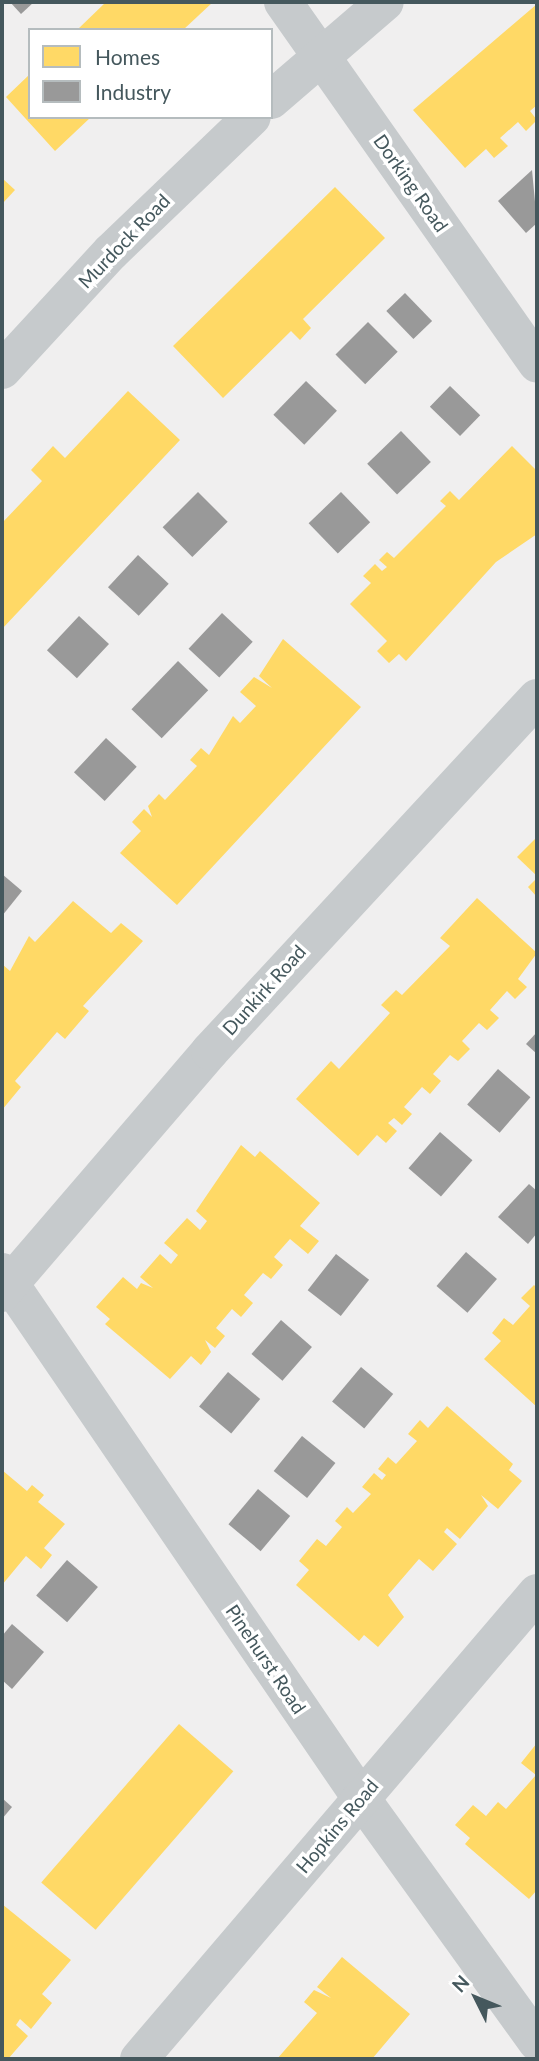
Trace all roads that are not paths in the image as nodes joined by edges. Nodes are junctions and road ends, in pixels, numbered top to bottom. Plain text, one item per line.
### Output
1 (283, 2) edge
2 (385, 2) edge
3 (321, 57) junction
4 (273, 98) edge
5 (250, 119) edge
6 (537, 364) edge
7 (2, 370) edge
8 (537, 698) edge
9 (4, 1283) edge
10 (537, 1593) edge
11 (361, 1798) junction
12 (537, 2042) edge
13 (139, 2059) edge

1 - 3 street, Dorking Road
2 - 3 street
3 - 4 street
3 - 6 street, Dorking Road
5 - 7 street, Murdock Road
8 - 9 street, Dunkirk Road
9 - 11 street, Pinehurst Road
10 - 11 street, Hopkins Road
11 - 12 street, Pinehurst Road
11 - 13 street, Hopkins Road

